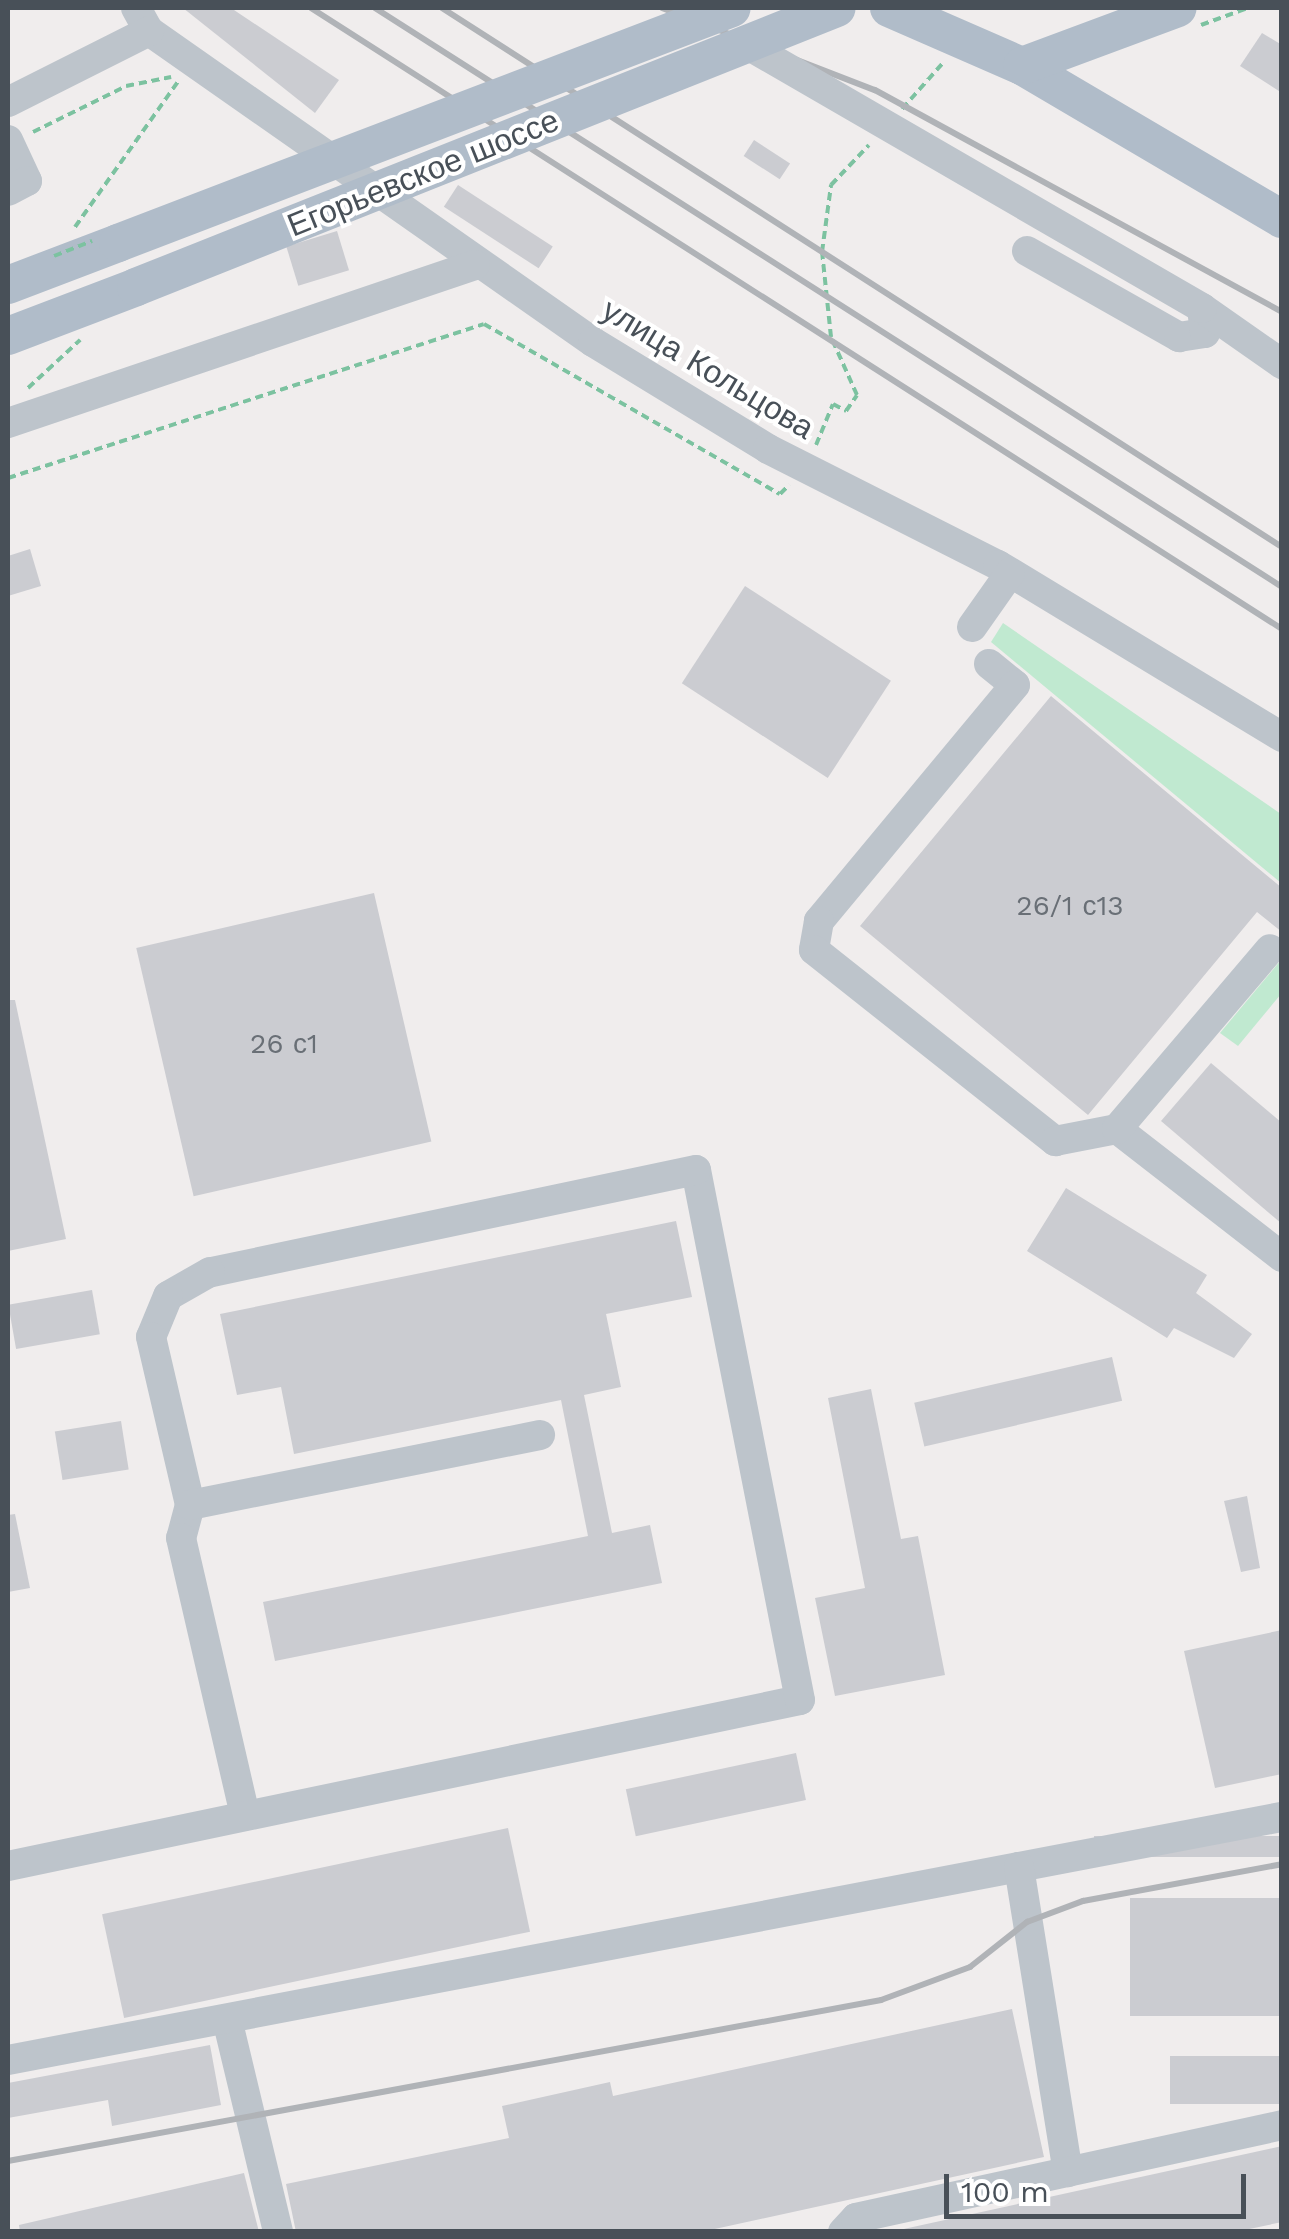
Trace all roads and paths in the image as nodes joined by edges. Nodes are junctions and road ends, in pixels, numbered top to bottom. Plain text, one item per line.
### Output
1 (732, 8) edge
2 (837, 8) edge
3 (890, 8) edge
4 (1248, 8) edge
5 (142, 19) edge
6 (1182, 19) edge
7 (1092, 40) junction
8 (746, 44) junction
9 (1022, 66) junction
10 (181, 78) dead end
11 (1073, 96) junction
12 (8, 102) edge
13 (8, 140) edge
14 (8, 191) edge
15 (1282, 219) edge
16 (1027, 250) dead end
17 (54, 256) dead end
18 (476, 265) junction
19 (8, 286) edge
20 (1202, 308) junction
21 (8, 336) edge
22 (83, 338) dead end
23 (1282, 364) edge
24 (11, 412) edge
25 (1010, 573) junction
26 (972, 627) dead end
27 (988, 664) dead end
28 (1282, 737) edge
29 (1270, 949) dead end
30 (1117, 1129) junction
31 (1282, 1257) edge
32 (540, 1435) dead end
33 (190, 1505) junction
34 (245, 1816) junction
35 (1282, 1817) edge
36 (8, 1866) edge
37 (1019, 1867) junction
38 (227, 2019) junction
39 (8, 2060) edge
40 (1282, 2126) edge
41 (1068, 2172) junction
42 (278, 2232) edge
43 (844, 2232) edge

1 - 19 main road, Егорьевское шоссе, bridge
2 - 8 main road, Егорьевское шоссе, bridge
3 - 9 main road
4 - 6 path
5 - 12 street
5 - 18 street, улица Кольцова
6 - 7 main road
7 - 9 main road
7 - 11 main road
8 - 20 street, bridge
8 - 21 main road, Егорьевское шоссе, bridge
9 - 11 main road
10 - 17 path
11 - 15 main road
13 - 14 street
16 - 20 street
18 - 24 street
18 - 25 street, улица Кольцова
20 - 23 street
22 - 24 path
25 - 26 street
25 - 28 street, улица Кольцова
27 - 30 street
29 - 30 street
30 - 31 street
32 - 33 street
33 - 34 street
33 - 34 street
34 - 36 street
35 - 37 street
37 - 38 street
37 - 41 street
38 - 39 street
38 - 42 street
40 - 41 street
41 - 43 street

